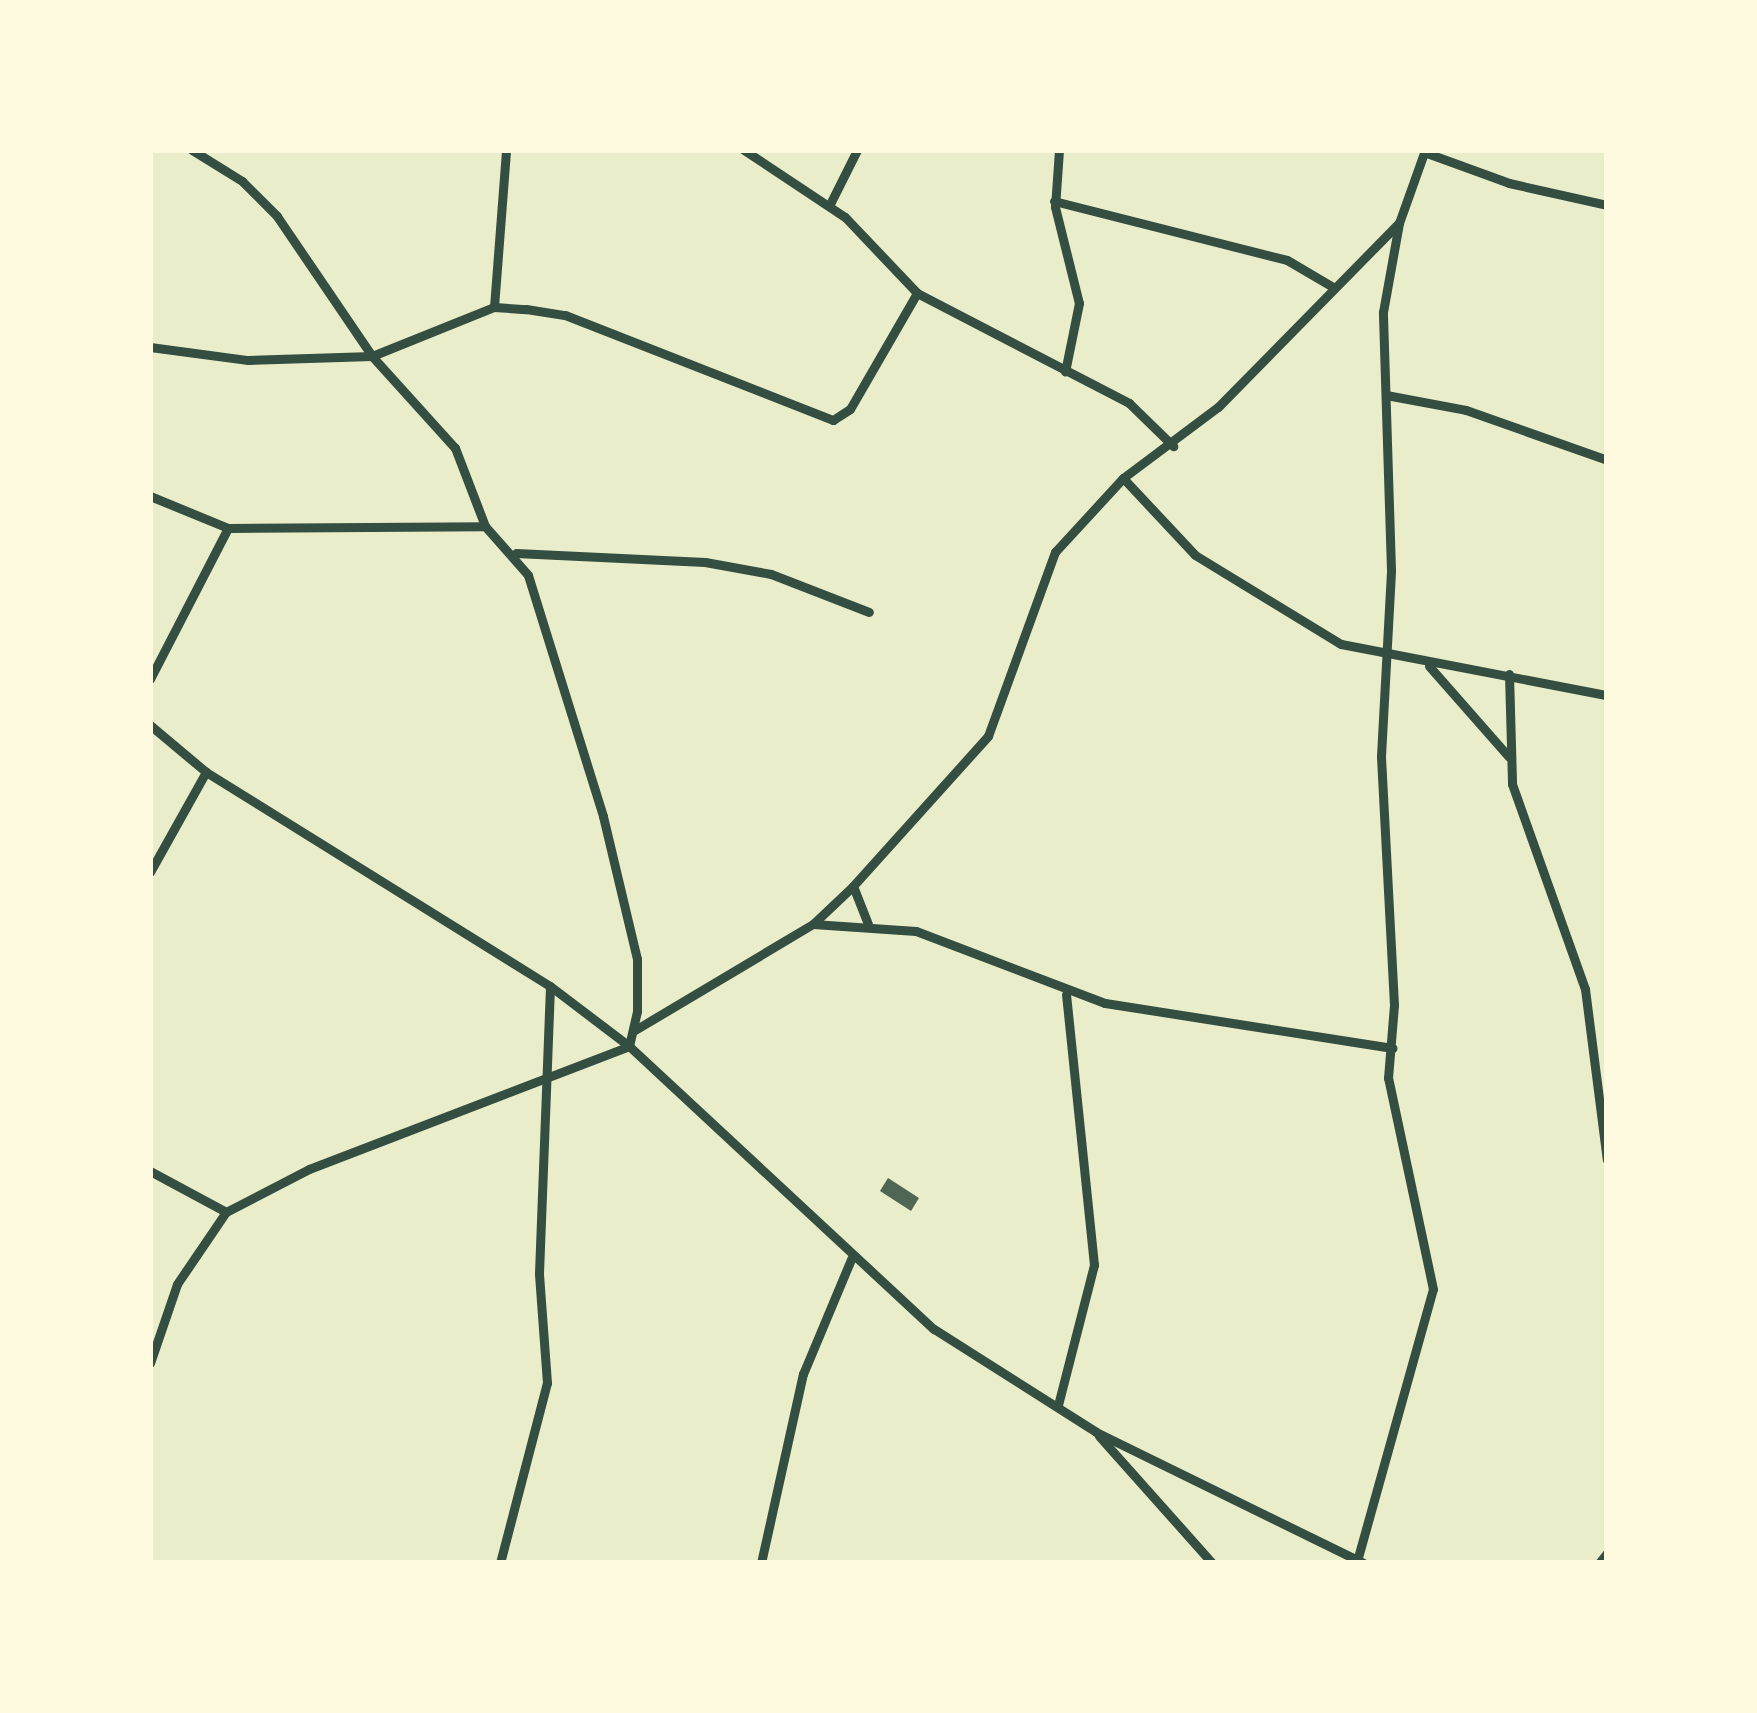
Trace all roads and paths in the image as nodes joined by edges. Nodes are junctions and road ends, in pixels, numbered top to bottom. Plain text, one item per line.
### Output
1 (192, 150) edge
2 (506, 150) edge
3 (744, 150) edge
4 (857, 150) edge
5 (1059, 150) edge
6 (1424, 151) edge
7 (1054, 201) junction
8 (1607, 205) edge
9 (830, 206) junction
10 (1399, 223) junction
11 (1333, 286) junction
12 (916, 293) junction
13 (494, 307) junction
14 (150, 347) edge
15 (372, 356) junction
16 (1065, 372) junction
17 (1386, 395) junction
18 (1173, 446) junction
19 (1607, 460) edge
20 (1124, 478) junction
21 (150, 496) edge
22 (485, 526) junction
23 (228, 528) junction
24 (516, 553) junction
25 (869, 612) dead end
26 (1389, 659) junction
27 (1428, 665) junction
28 (1509, 674) junction
29 (150, 680) edge
30 (1607, 695) edge
31 (150, 724) edge
32 (1509, 757) junction
33 (206, 772) junction
34 (150, 872) edge
35 (853, 886) junction
36 (813, 924) junction
37 (868, 924) junction
38 (550, 986) junction
39 (1066, 994) junction
40 (635, 1030) junction
41 (629, 1046) junction
42 (1392, 1048) junction
43 (547, 1076) junction
44 (1607, 1160) edge
45 (150, 1171) edge
46 (226, 1212) junction
47 (851, 1258) junction
48 (150, 1363) edge
49 (1058, 1405) junction
50 (1096, 1432) junction
51 (1607, 1552) edge
52 (1359, 1562) edge
53 (500, 1563) edge
54 (761, 1563) edge
55 (1212, 1563) edge
56 (1599, 1563) edge

1 - 15 street
2 - 13 street
3 - 9 street
4 - 9 street
5 - 7 street
6 - 8 street
6 - 10 street
7 - 11 street
7 - 16 street
9 - 12 street
10 - 11 street
10 - 17 street
11 - 18 street
12 - 13 street
12 - 16 street
13 - 15 street
14 - 15 street
15 - 22 street
16 - 18 street
17 - 19 street
17 - 26 street
18 - 20 street
20 - 26 street
20 - 35 street
21 - 23 street
22 - 23 street
22 - 24 street
23 - 29 street
24 - 25 street
24 - 40 street
26 - 27 street
26 - 42 street
27 - 28 street
27 - 32 street
28 - 30 street
28 - 32 street
31 - 33 street
32 - 44 street
33 - 34 street
33 - 38 street
35 - 36 street
35 - 37 street
36 - 37 street
36 - 40 street
37 - 39 street
38 - 41 street
38 - 43 street
39 - 42 street
39 - 49 street
40 - 41 street
41 - 43 street
41 - 47 street
42 - 52 street
43 - 46 street
43 - 53 street
45 - 46 street
46 - 48 street
47 - 49 street
47 - 54 street
49 - 50 street
50 - 52 street
50 - 55 street
51 - 56 street

